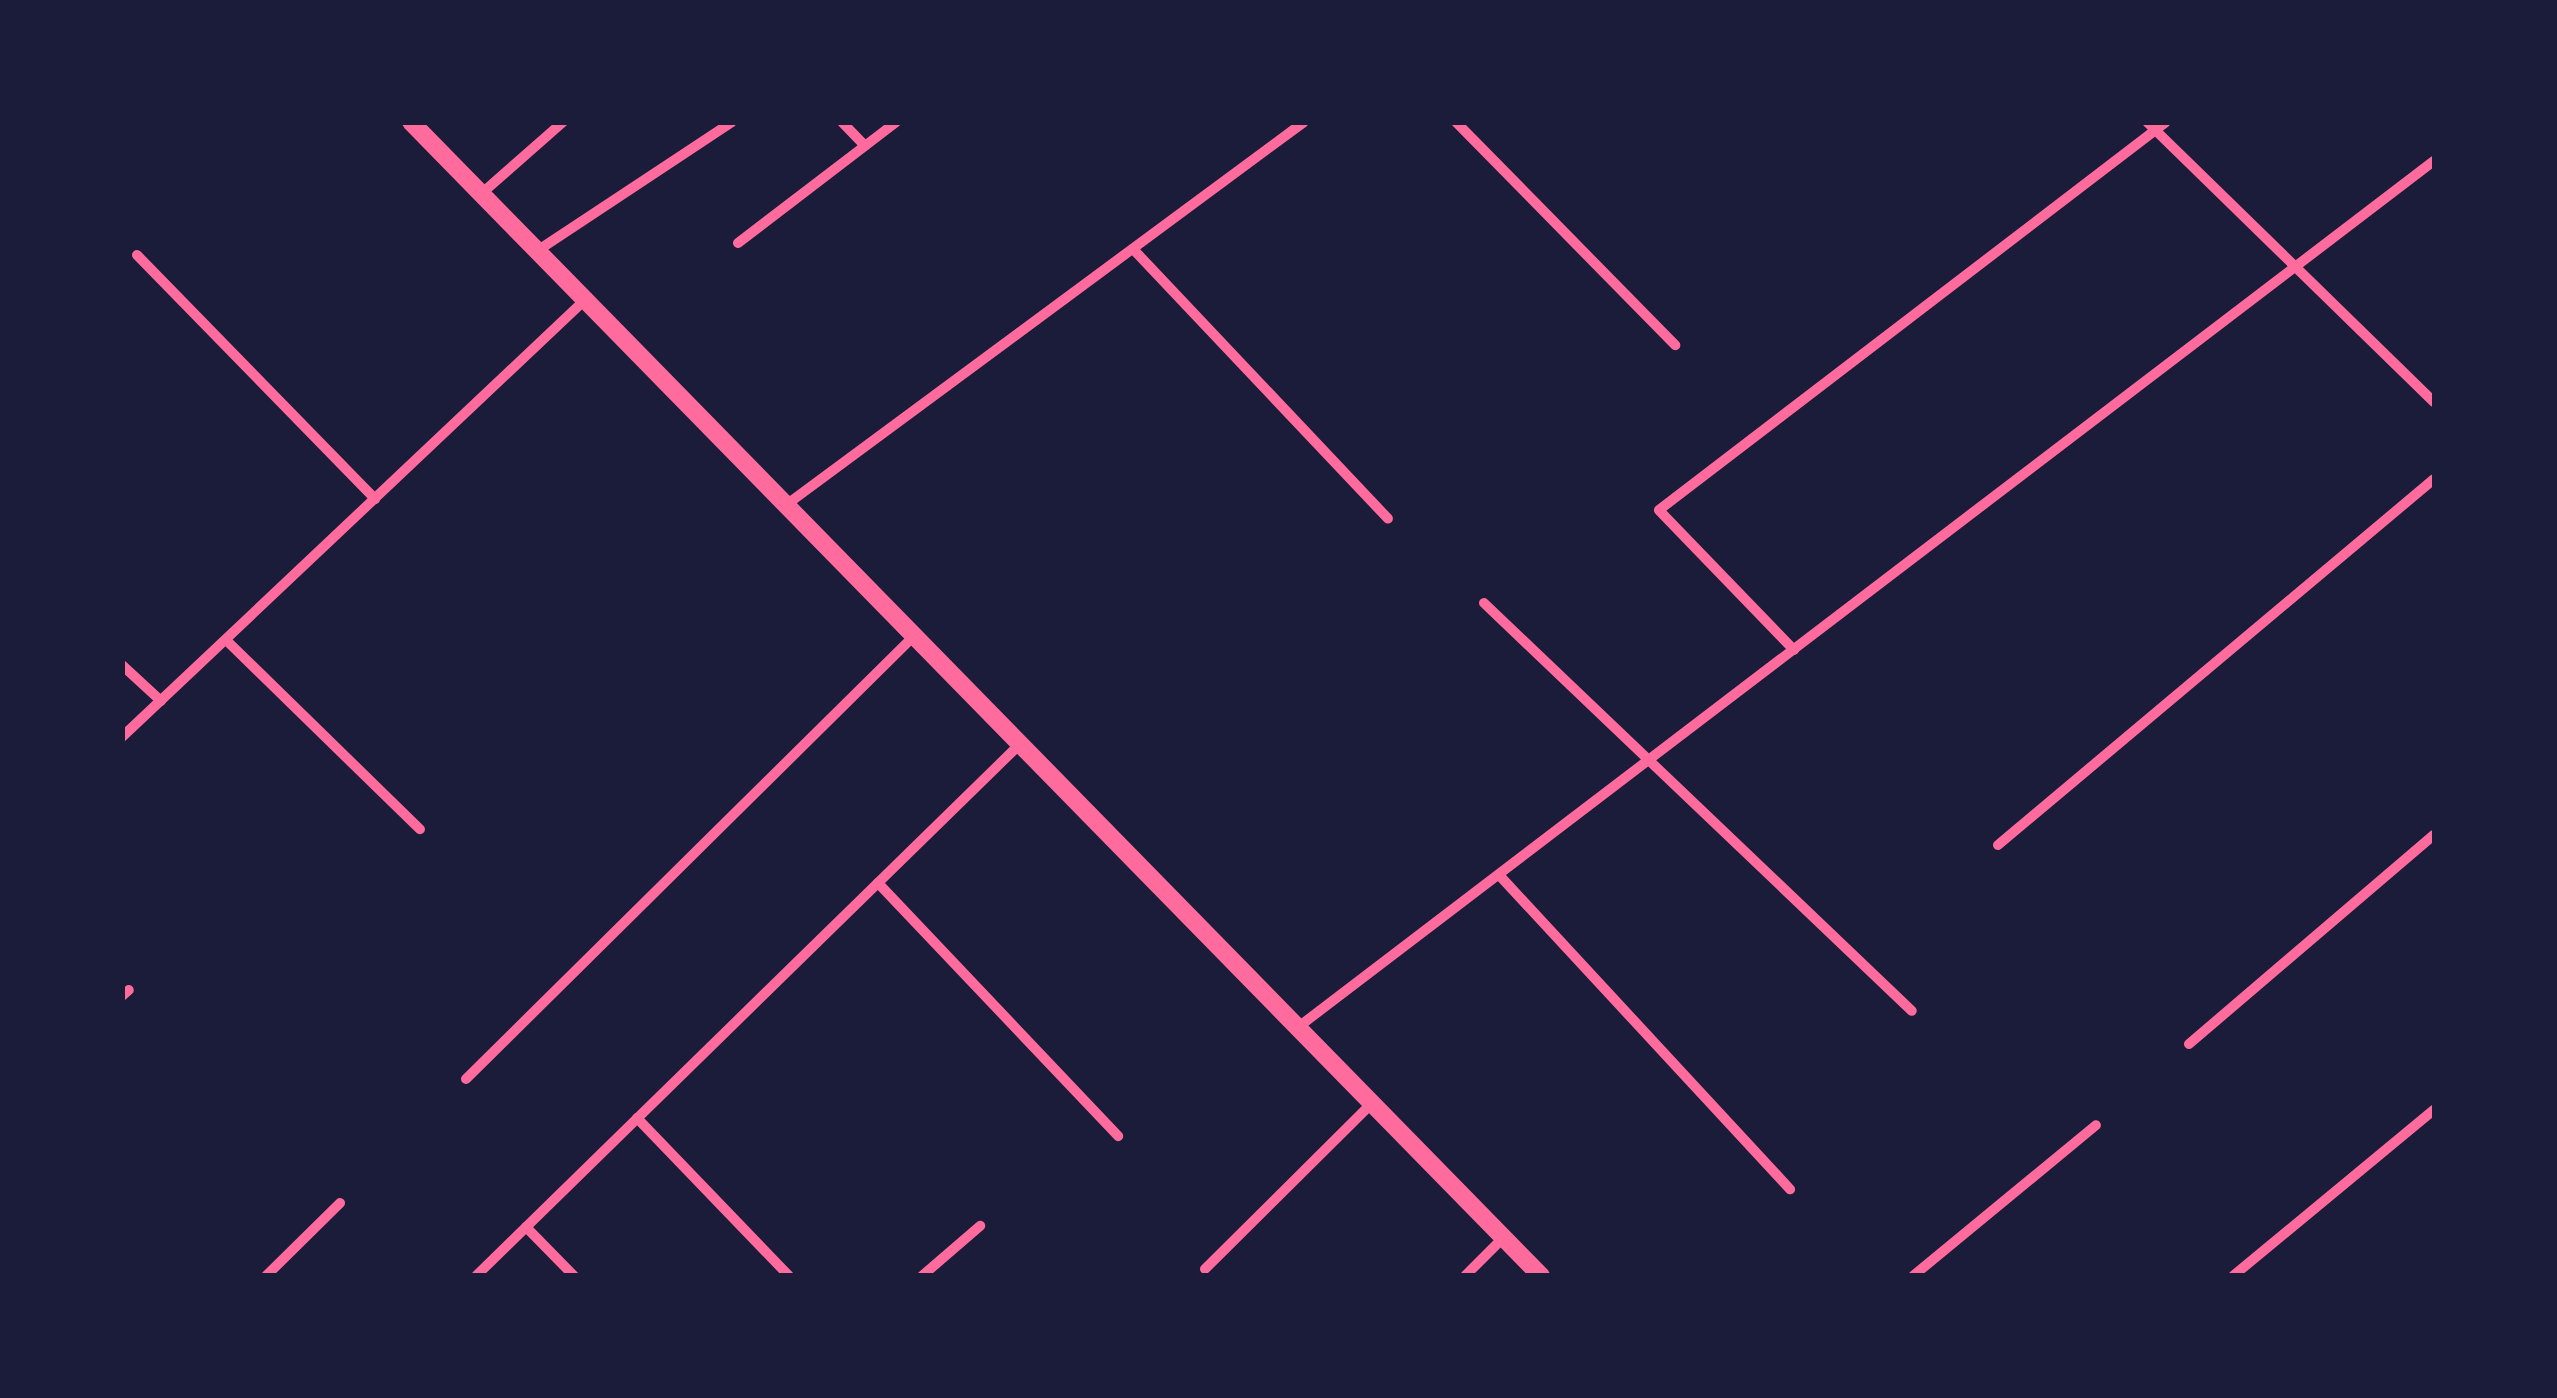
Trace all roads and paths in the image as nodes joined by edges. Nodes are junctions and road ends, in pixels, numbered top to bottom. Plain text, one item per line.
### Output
1 (411, 122) edge
2 (563, 122) edge
3 (732, 122) edge
4 (842, 122) edge
5 (896, 122) edge
6 (1304, 122) edge
7 (1456, 122) edge
8 (2166, 122) edge
9 (2151, 126) edge
10 (865, 146) junction
11 (2434, 161) edge
12 (481, 194) junction
13 (738, 242) dead end
14 (1133, 248) junction
15 (537, 251) junction
16 (137, 255) dead end
17 (2295, 265) junction
18 (585, 300) junction
19 (1675, 345) dead end
20 (2434, 402) edge
21 (2434, 479) edge
22 (375, 499) junction
23 (786, 505) junction
24 (1388, 519) dead end
25 (1484, 603) dead end
26 (914, 636) junction
27 (226, 640) junction
28 (1794, 650) junction
29 (122, 665) edge
30 (161, 701) junction
31 (122, 738) edge
32 (1020, 744) junction
33 (1653, 759) junction
34 (420, 829) dead end
35 (2434, 835) edge
36 (1998, 845) dead end
37 (1500, 876) junction
38 (878, 883) junction
39 (1912, 1011) dead end
40 (1298, 1028) junction
41 (2189, 1044) dead end
42 (466, 1079) dead end
43 (1372, 1103) junction
44 (2434, 1110) edge
45 (638, 1118) junction
46 (2096, 1125) dead end
47 (1118, 1136) dead end
48 (1790, 1189) dead end
49 (340, 1203) dead end
50 (980, 1226) dead end
51 (526, 1227) junction
52 (1504, 1238) junction
53 (1205, 1269) dead end
54 (266, 1276) edge
55 (476, 1276) edge
56 (574, 1276) edge
57 (789, 1276) edge
58 (922, 1276) edge
59 (1465, 1276) edge
60 (1541, 1276) edge
61 (1912, 1276) edge
62 (2233, 1276) edge

1 - 12 street
2 - 12 street
3 - 15 street
4 - 10 street
5 - 10 street
6 - 14 street
7 - 19 street
8 - 9 street
9 - 17 street
9 - 28 street
10 - 13 street
11 - 17 street
12 - 15 street
14 - 23 street
14 - 24 street
15 - 18 street
16 - 22 street
17 - 20 street
17 - 28 street
18 - 22 street
18 - 23 street
21 - 36 street
22 - 27 street
23 - 26 street
25 - 33 street
26 - 32 street
26 - 42 street
27 - 30 street
27 - 34 street
28 - 33 street
29 - 30 street
30 - 31 street
32 - 38 street
32 - 40 street
33 - 37 street
33 - 39 street
35 - 41 street
37 - 40 street
37 - 48 street
38 - 45 street
38 - 47 street
40 - 43 street
43 - 52 street
43 - 53 street
44 - 62 street
45 - 51 street
45 - 57 street
46 - 61 street
49 - 54 street
50 - 58 street
51 - 55 street
51 - 56 street
52 - 59 street
52 - 60 street

